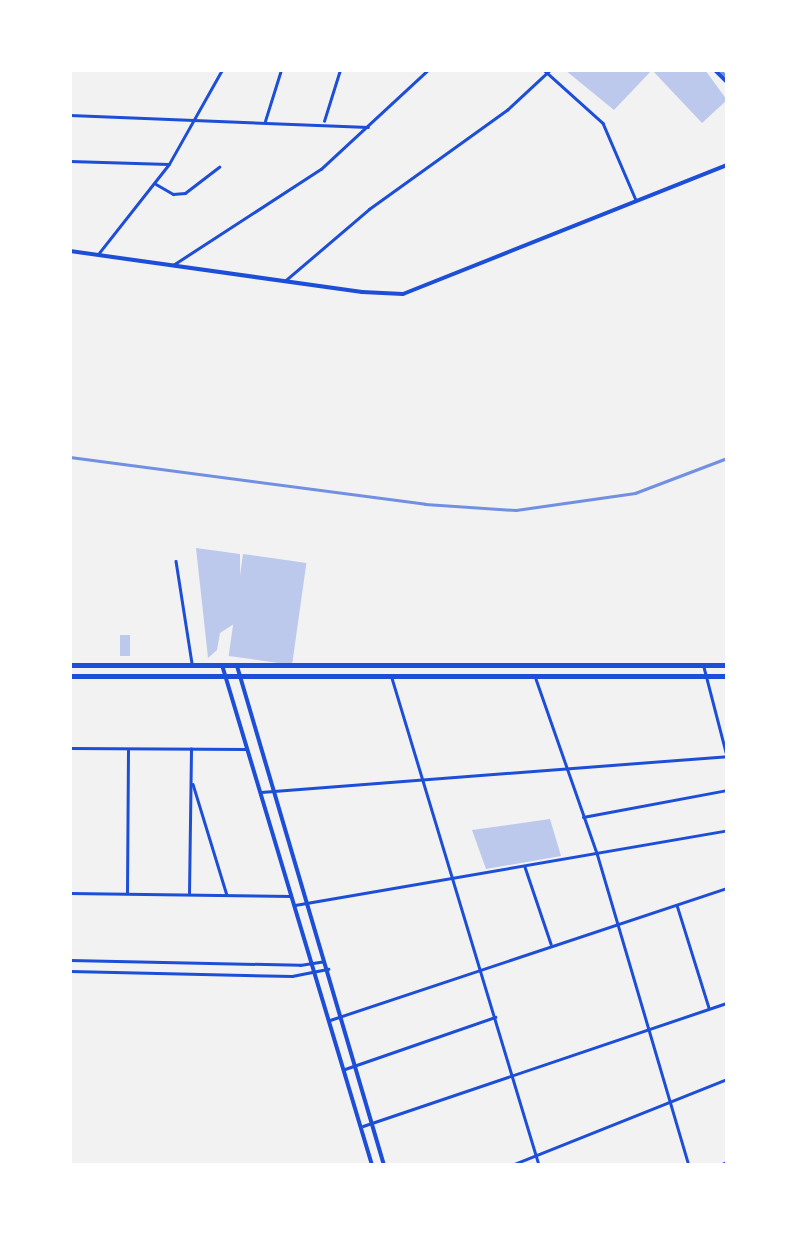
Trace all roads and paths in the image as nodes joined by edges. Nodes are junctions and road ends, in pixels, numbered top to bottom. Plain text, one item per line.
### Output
1 (222, 70) edge
2 (281, 70) edge
3 (340, 70) edge
4 (428, 70) edge
5 (715, 70) edge
6 (548, 71) edge
7 (727, 82) edge
8 (70, 115) edge
9 (197, 120) junction
10 (264, 121) junction
11 (324, 124) junction
12 (369, 128) junction
13 (70, 161) edge
14 (169, 164) junction
15 (727, 164) edge
16 (218, 167) dead end
17 (155, 183) junction
18 (637, 201) junction
19 (70, 251) edge
20 (98, 254) junction
21 (173, 264) junction
22 (284, 281) junction
23 (176, 561) dead end
24 (727, 664) edge
25 (70, 665) edge
26 (192, 665) junction
27 (222, 665) junction
28 (236, 665) junction
29 (704, 666) junction
30 (70, 676) edge
31 (226, 676) junction
32 (239, 676) junction
33 (727, 676) edge
34 (392, 677) junction
35 (705, 677) junction
36 (536, 678) junction
37 (70, 748) edge
38 (128, 748) junction
39 (191, 749) junction
40 (248, 749) junction
41 (727, 756) edge
42 (568, 768) junction
43 (191, 777) junction
44 (426, 780) junction
45 (273, 790) junction
46 (727, 790) edge
47 (261, 792) junction
48 (582, 817) junction
49 (727, 830) edge
50 (291, 850) junction
51 (597, 853) junction
52 (280, 854) junction
53 (524, 866) junction
54 (456, 879) junction
55 (727, 888) edge
56 (70, 893) edge
57 (127, 894) junction
58 (190, 896) junction
59 (292, 896) junction
60 (228, 897) junction
61 (307, 903) junction
62 (677, 904) junction
63 (295, 906) junction
64 (619, 924) junction
65 (552, 947) junction
66 (70, 960) edge
67 (325, 961) junction
68 (314, 963) junction
69 (328, 970) junction
70 (484, 970) junction
71 (70, 971) edge
72 (316, 973) junction
73 (727, 1003) edge
74 (709, 1009) junction
75 (341, 1016) junction
76 (496, 1016) junction
77 (330, 1020) junction
78 (647, 1030) junction
79 (355, 1066) junction
80 (346, 1069) junction
81 (515, 1078) junction
82 (727, 1079) edge
83 (670, 1102) junction
84 (372, 1123) junction
85 (363, 1126) junction
86 (536, 1156) junction
87 (372, 1165) edge
88 (384, 1165) edge
89 (512, 1165) edge
90 (539, 1165) edge
91 (689, 1165) edge

1 - 9 street
2 - 10 street
3 - 11 street
4 - 12 street
5 - 7 street
6 - 18 street
6 - 22 street
8 - 9 street
9 - 10 street
9 - 14 street
10 - 11 street
11 - 12 street
12 - 21 street
13 - 14 street
14 - 17 street
15 - 18 street
16 - 17 street
17 - 20 street
18 - 22 street
19 - 20 street
20 - 21 street
21 - 22 street
23 - 26 street
24 - 29 main road
25 - 26 main road
26 - 27 main road
27 - 28 main road
27 - 31 street
28 - 29 main road
28 - 32 street
29 - 35 street
30 - 31 main road
31 - 32 main road
31 - 40 street
32 - 34 main road
32 - 45 street
33 - 35 main road
34 - 36 main road
34 - 44 street
35 - 36 main road
35 - 41 street
36 - 42 street
37 - 38 street
38 - 39 street
38 - 57 street
39 - 40 street
39 - 43 street
40 - 47 street
41 - 42 street
42 - 44 street
42 - 48 street
43 - 58 street
43 - 60 street
44 - 45 street
44 - 54 street
45 - 47 street
45 - 50 street
46 - 48 street
47 - 52 street
48 - 51 street
49 - 51 street
50 - 52 street
50 - 61 street
51 - 53 street
51 - 64 street
52 - 59 street
53 - 54 street
53 - 65 street
54 - 61 street
54 - 70 street
55 - 62 street
56 - 57 street
57 - 58 street
58 - 60 street
59 - 60 street
59 - 63 street
61 - 63 street
61 - 67 street
62 - 64 street
62 - 74 street
63 - 68 street
64 - 65 street
64 - 78 street
65 - 70 street
66 - 68 street
67 - 68 street
67 - 69 street
68 - 72 street
69 - 72 street
69 - 75 street
70 - 75 street
70 - 76 street
71 - 72 street
72 - 77 street
73 - 74 street
74 - 78 street
75 - 77 street
75 - 79 street
76 - 79 street
76 - 81 street
77 - 80 street
78 - 81 street
78 - 83 street
79 - 80 street
79 - 84 street
80 - 85 street
81 - 84 street
81 - 86 street
82 - 83 street
83 - 86 street
83 - 91 street
84 - 85 street
84 - 88 street
85 - 87 street
86 - 89 street
86 - 90 street

